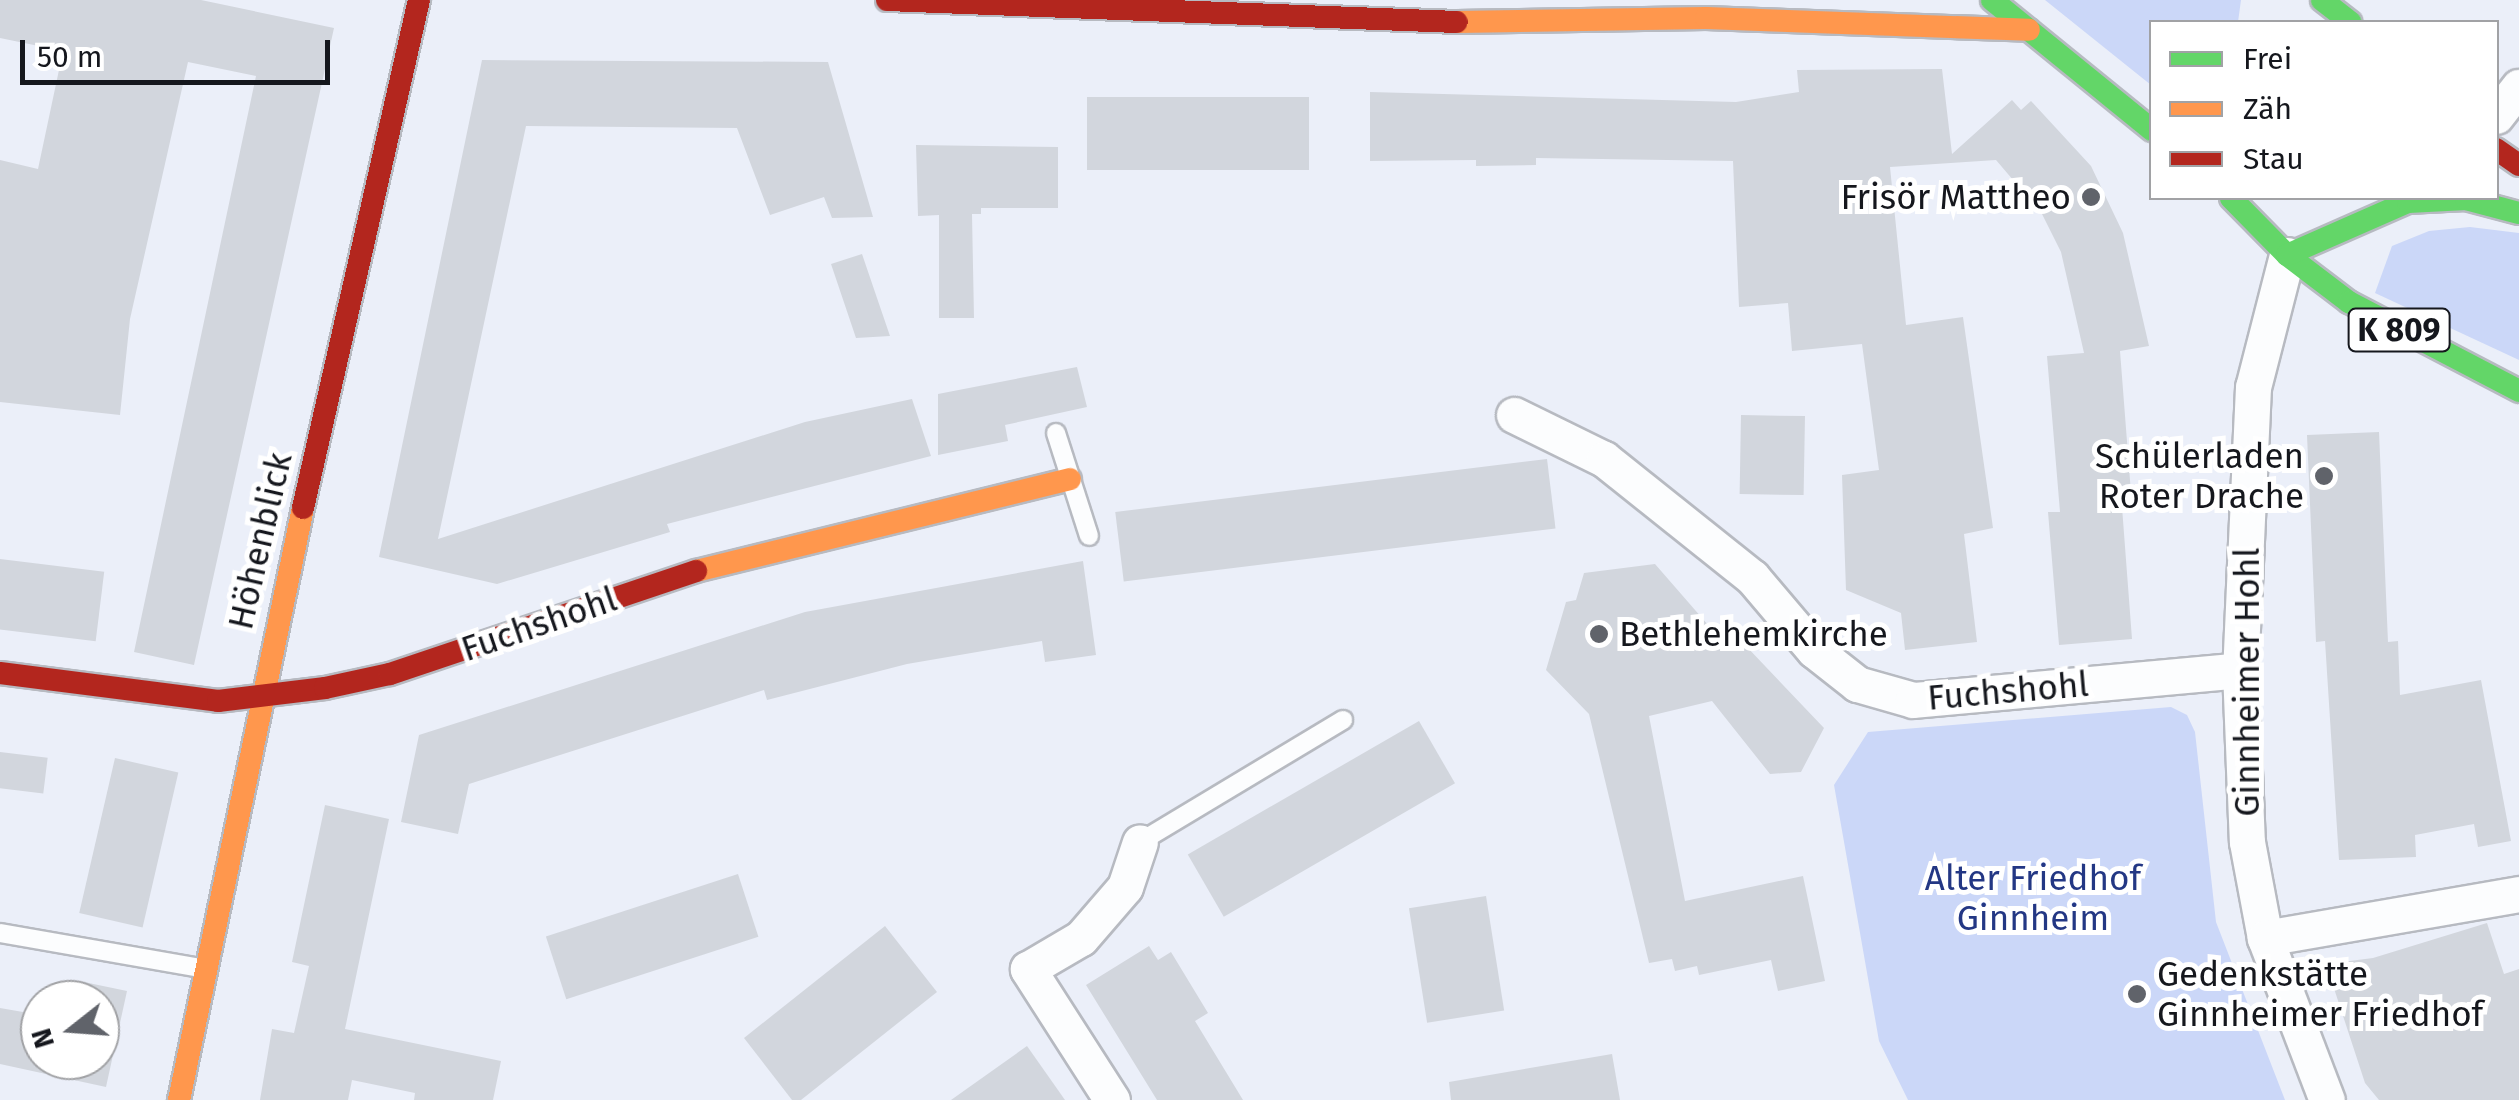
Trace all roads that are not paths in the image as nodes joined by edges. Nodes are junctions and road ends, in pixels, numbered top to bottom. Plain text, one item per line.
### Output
1 (419, 0) edge
2 (886, 0) edge
3 (1784, 0) edge
4 (1992, 0) edge
5 (2322, 0) edge
6 (2345, 17) edge
7 (1706, 18) junction
8 (2029, 30) junction
9 (2519, 87) edge
10 (2499, 112) edge
11 (2149, 128) edge
12 (2233, 200) edge
13 (2447, 200) edge
14 (2470, 200) edge
15 (2519, 213) edge
16 (2291, 233) junction
17 (2519, 392) edge
18 (1514, 415) dead end
19 (1056, 433) dead end
20 (1070, 479) junction
21 (1089, 536) dead end
22 (2240, 670) junction
23 (0, 673) edge
24 (260, 695) junction
25 (1342, 720) dead end
26 (1140, 842) joint
27 (2519, 894) edge
28 (0, 933) edge
29 (2265, 938) junction
30 (204, 969) junction
31 (179, 1100) edge
32 (1112, 1100) edge
33 (2327, 1100) edge

1 - 24 street, Höhenblick
2 - 7 street
3 - 7 street
4 - 8 street
5 - 6 street
7 - 8 street
8 - 11 street
9 - 10 street
12 - 16 street, K 809
13 - 16 street
14 - 15 street
16 - 17 street, K 809
16 - 22 street, Ginnheimer Hohl
18 - 22 street, Fuchshohl
19 - 20 lane
20 - 21 lane
20 - 24 street, Fuchshohl
22 - 29 street, Ginnheimer Hohl
23 - 24 street, Fuchshohl
24 - 30 street, Höhenblick
25 - 26 lane
26 - 32 street
27 - 29 street
28 - 30 lane
29 - 33 street, Ginnheimer Hohl
30 - 31 street, Höhenblick

